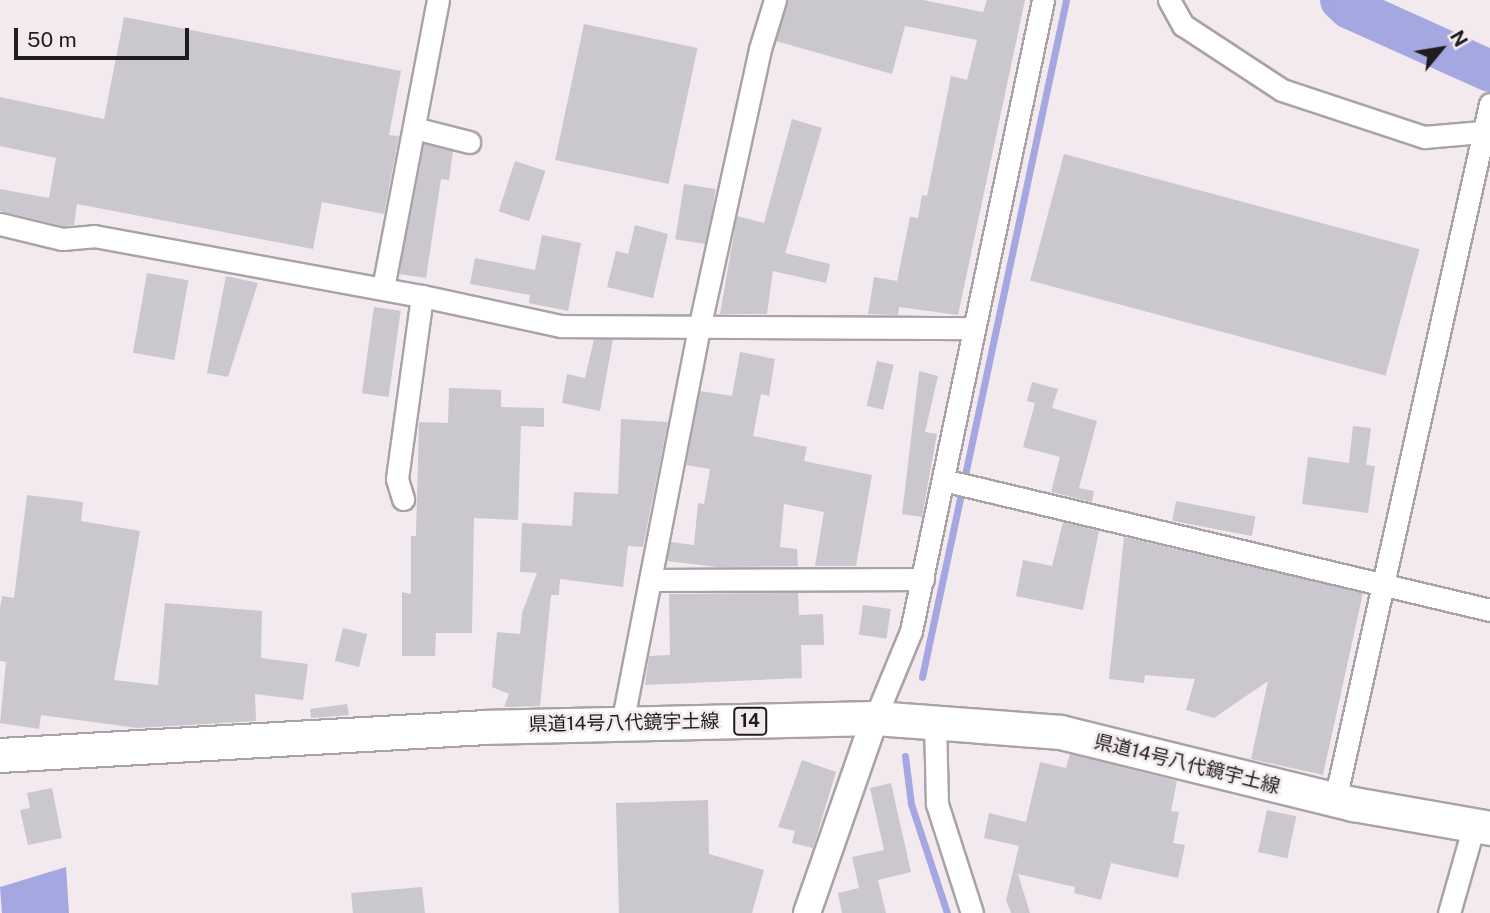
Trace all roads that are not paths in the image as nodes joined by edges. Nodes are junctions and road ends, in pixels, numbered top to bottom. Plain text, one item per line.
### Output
1 (438, 0) edge
2 (775, 0) edge
3 (1043, 0) edge
4 (1169, 0) edge
5 (1490, 105) edge
6 (414, 128) junction
7 (1482, 132) junction
8 (468, 142) dead end
9 (0, 224) edge
10 (383, 288) junction
11 (422, 296) junction
12 (973, 328) junction
13 (699, 329) junction
14 (946, 481) junction
15 (403, 499) dead end
16 (923, 579) junction
17 (650, 580) junction
18 (1384, 586) junction
19 (1490, 610) edge
20 (875, 718) junction
21 (935, 722) junction
22 (622, 723) junction
23 (0, 755) edge
24 (1335, 800) junction
25 (1482, 826) edge
26 (807, 913) edge
27 (972, 913) edge
28 (1449, 913) edge

1 - 6 street
2 - 13 street
3 - 12 street
4 - 7 street
5 - 7 street
6 - 8 street
6 - 10 street
7 - 18 street
9 - 10 street
10 - 11 street
11 - 13 street
11 - 15 street
12 - 13 street
12 - 14 street
13 - 17 street
14 - 16 street
14 - 18 street
16 - 17 street
16 - 20 street
17 - 22 street
18 - 19 street
18 - 24 street
20 - 21 main road, 県道14号八代鏡宇土線 / 14
20 - 22 main road, 県道14号八代鏡宇土線 / 14
20 - 26 street
21 - 24 main road, 県道14号八代鏡宇土線 / 14
21 - 27 street
22 - 23 main road, 県道14号八代鏡宇土線 / 14
24 - 25 main road, 県道14号八代鏡宇土線 / 14
25 - 28 street

